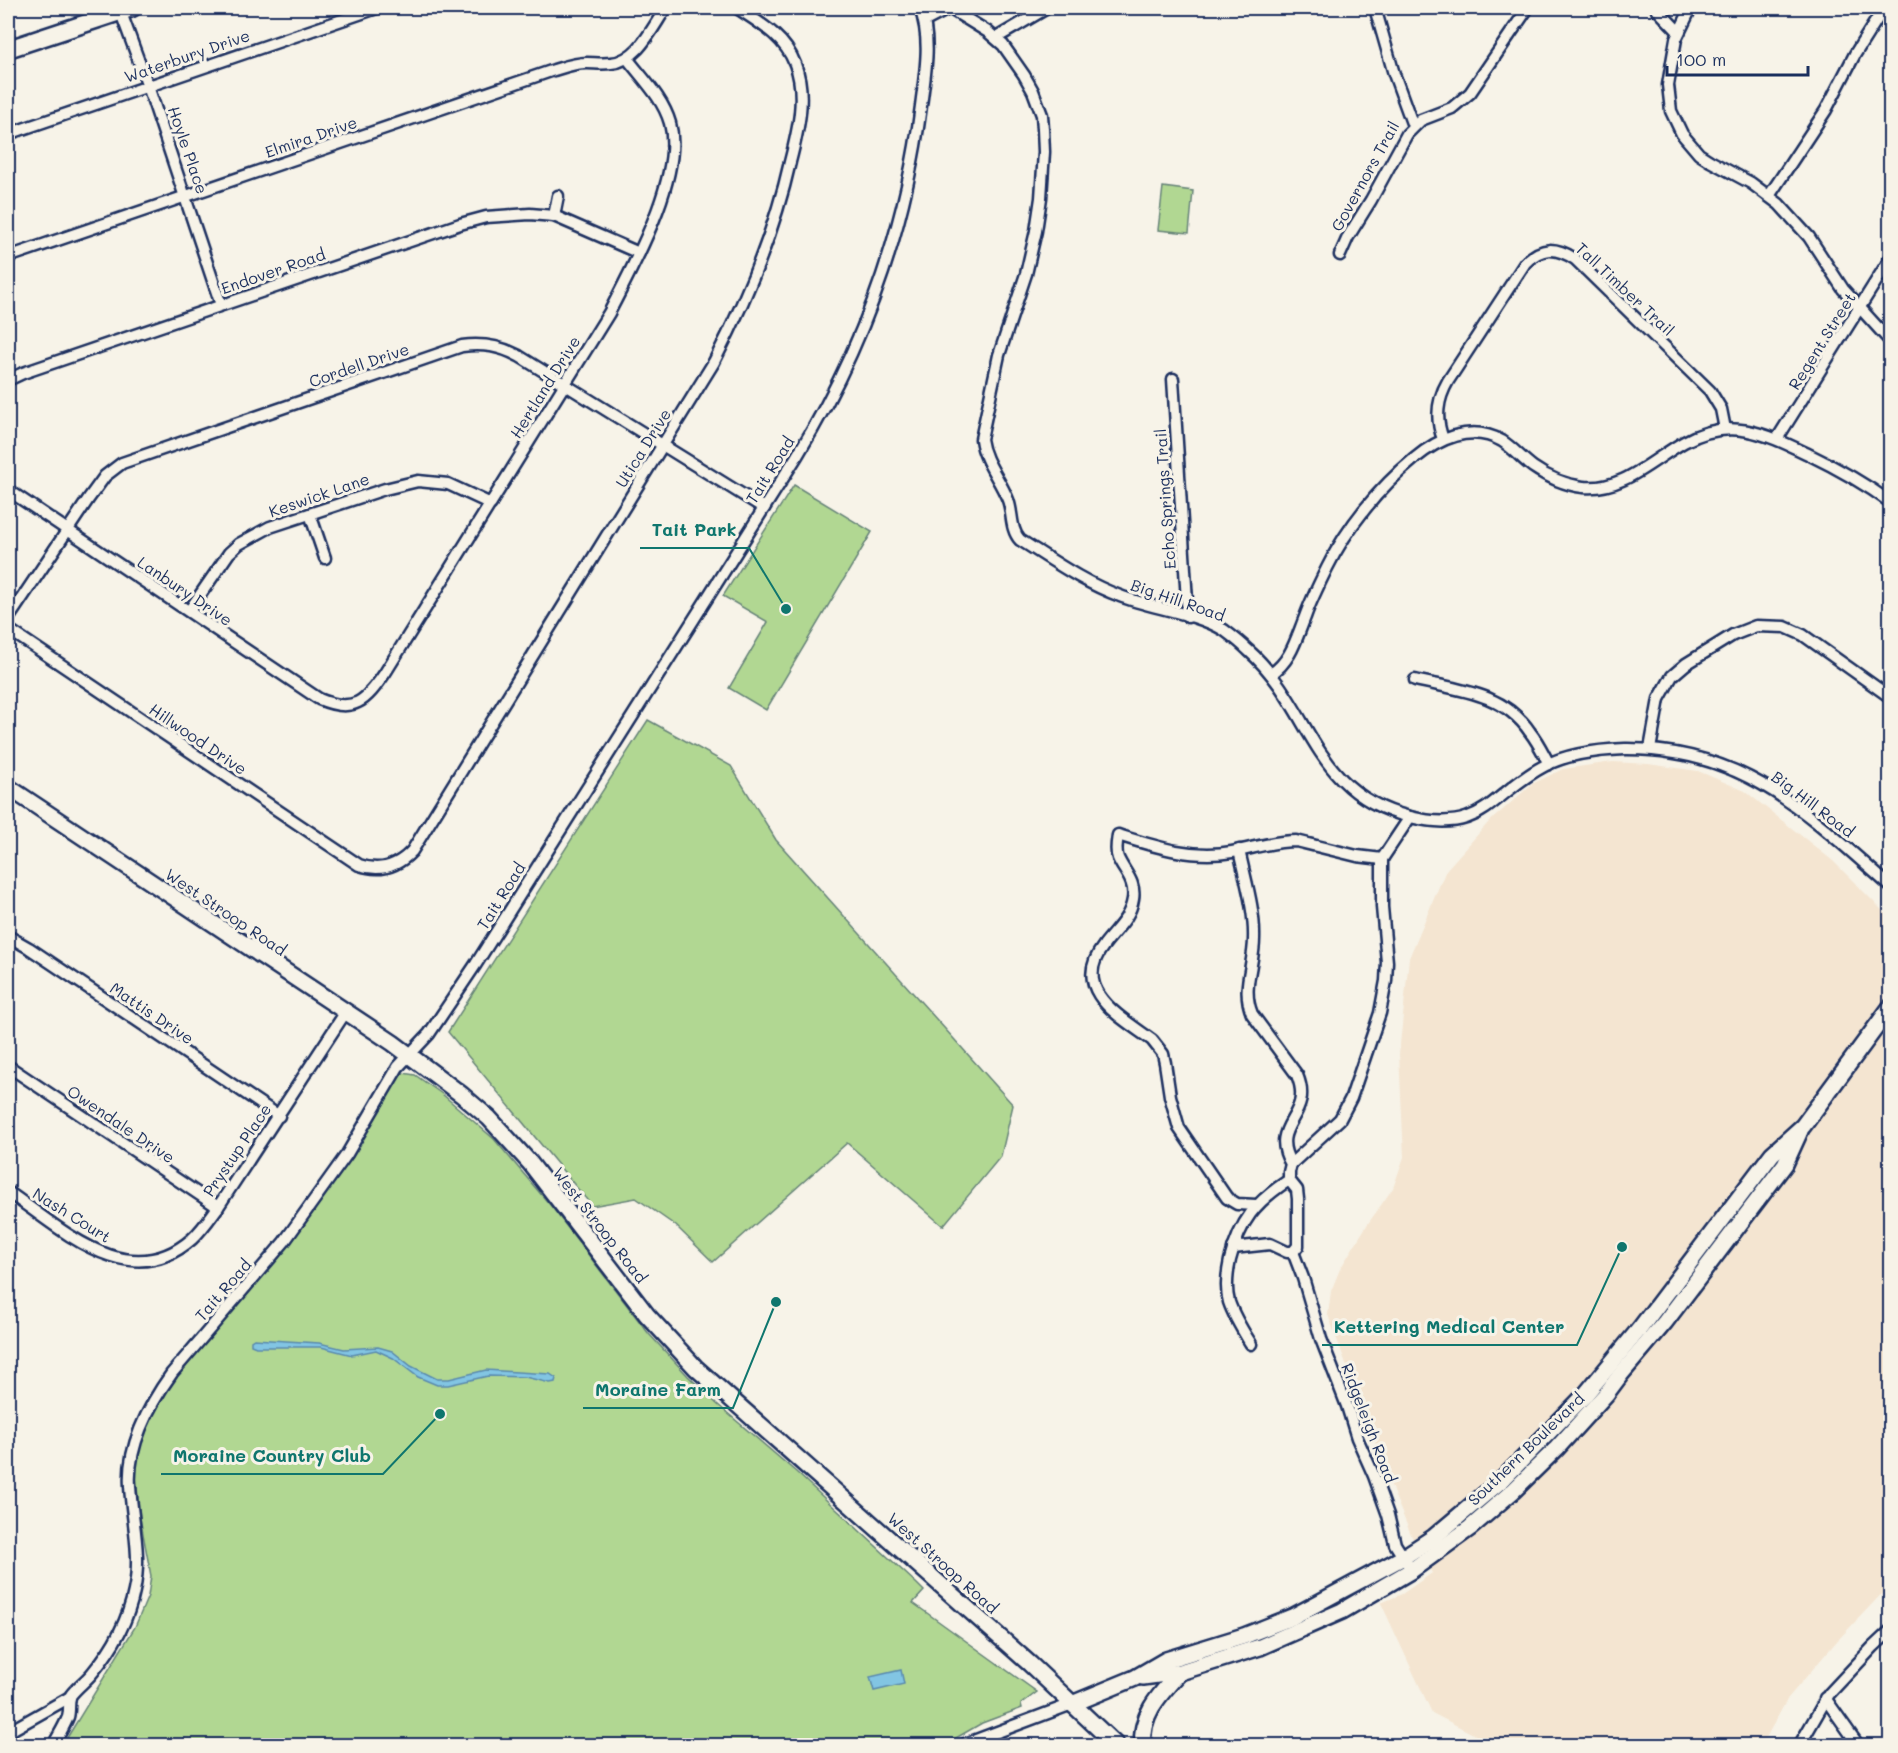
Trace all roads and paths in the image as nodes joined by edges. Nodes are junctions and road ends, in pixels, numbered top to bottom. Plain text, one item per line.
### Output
1 (123, 8) edge
2 (377, 8) edge
3 (666, 8) edge
4 (737, 8) edge
5 (920, 8) edge
6 (949, 8) edge
7 (1047, 8) edge
8 (1376, 8) edge
9 (1528, 8) edge
10 (1656, 8) edge
11 (1691, 8) edge
12 (1884, 8) edge
13 (925, 21) junction
14 (1678, 31) junction
15 (996, 38) junction
16 (8, 49) edge
17 (627, 58) junction
18 (147, 86) junction
19 (1413, 126) junction
20 (8, 134) edge
21 (185, 195) junction
22 (558, 196) dead end
23 (1769, 196) junction
24 (554, 216) junction
25 (639, 253) junction
26 (1340, 255) dead end
27 (8, 257) edge
28 (1890, 259) edge
29 (221, 305) junction
30 (1860, 309) junction
31 (1890, 341) edge
32 (1173, 379) dead end
33 (8, 381) edge
34 (564, 384) junction
35 (1725, 429) junction
36 (1443, 439) junction
37 (1777, 439) junction
38 (662, 446) junction
39 (8, 490) edge
40 (1890, 502) edge
41 (490, 504) junction
42 (764, 508) junction
43 (310, 514) junction
44 (67, 529) junction
45 (325, 558) dead end
46 (189, 611) junction
47 (1188, 616) junction
48 (8, 619) edge
49 (8, 629) edge
50 (1271, 674) junction
51 (1415, 680) dead end
52 (1890, 697) edge
53 (350, 705) joint
54 (1650, 749) junction
55 (1549, 764) junction
56 (8, 787) edge
57 (1410, 817) junction
58 (1239, 850) junction
59 (1382, 859) junction
60 (375, 869) joint
61 (1890, 886) edge
62 (8, 936) edge
63 (1890, 1008) edge
64 (345, 1014) junction
65 (409, 1055) junction
66 (8, 1066) edge
67 (279, 1116) junction
68 (1803, 1126) junction
69 (1292, 1164) junction
70 (1289, 1180) junction
71 (8, 1192) edge
72 (1256, 1205) junction
73 (218, 1207) junction
74 (1233, 1248) junction
75 (1293, 1252) junction
76 (122, 1260) joint
77 (1251, 1344) dead end
78 (1402, 1558) junction
79 (1412, 1570) junction
80 (1890, 1631) edge
81 (1180, 1672) junction
82 (1135, 1678) junction
83 (70, 1697) junction
84 (1825, 1698) junction
85 (1072, 1704) junction
86 (8, 1732) edge
87 (966, 1744) edge
88 (53, 1746) edge
89 (1117, 1746) edge
90 (1143, 1746) edge
91 (1799, 1746) edge
92 (1859, 1746) edge

1 - 16 main road
1 - 18 street, Hoyle Place
2 - 18 street, Waterbury Drive
3 - 17 street
4 - 38 street, Utica Drive
5 - 13 street, Tait Road
6 - 13 street
6 - 15 street, Big Hill Road
7 - 15 street
8 - 19 street, Governors Trail
9 - 19 street
10 - 14 street
11 - 14 street
12 - 23 street
13 - 42 street, Tait Road
14 - 23 street
15 - 47 street, Big Hill Road
17 - 21 street, Elmira Drive
17 - 25 street, Hertland Drive
18 - 20 street, Waterbury Drive
18 - 21 street, Hoyle Place
19 - 26 street, Governors Trail
21 - 27 street, Elmira Drive
21 - 29 street, Hoyle Place
22 - 24 street
23 - 30 street
24 - 25 street, Endover Road
24 - 29 street, Endover Road
25 - 34 street, Hertland Drive
28 - 30 street, Regent Street
29 - 33 street, Endover Road
30 - 31 street
30 - 37 street, Regent Street
32 - 47 street, Echo Springs Trail
34 - 38 street, Cordell Drive
34 - 41 street, Hertland Drive
34 - 44 street, Cordell Drive
35 - 36 street
35 - 36 street, Tall Timber Trail
35 - 37 street
36 - 50 street
37 - 40 street
38 - 42 street, Cordell Drive
38 - 60 street, Utica Drive
39 - 44 street, Lanbury Drive
41 - 43 street, Keswick Lane
41 - 53 street, Hertland Drive
42 - 65 street, Tait Road
43 - 45 street
43 - 46 street, Keswick Lane
44 - 46 street, Lanbury Drive
44 - 48 street, Cordell Drive
46 - 53 street, Lanbury Drive
47 - 50 street, Big Hill Road
49 - 60 street, Hillwood Drive
50 - 57 street, Big Hill Road
51 - 55 street
52 - 54 street
54 - 55 street, Big Hill Road
54 - 61 street, Big Hill Road
55 - 57 street, Big Hill Road
56 - 64 street, West Stroop Road
57 - 59 street
58 - 59 street
58 - 69 street
58 - 72 street
59 - 69 street
62 - 67 street, Mattis Drive
63 - 68 street, Southern Boulevard
64 - 65 street, West Stroop Road
64 - 67 street, Prystup Place
65 - 83 street, Tait Road
65 - 85 street, West Stroop Road
66 - 73 street, Owendale Drive
67 - 73 street, Prystup Place
68 - 78 street, Southern Boulevard
68 - 79 street, Southern Boulevard
69 - 70 street
70 - 72 street
70 - 75 street
71 - 76 street, Nash Court
72 - 74 street
73 - 76 street, Prystup Place
74 - 75 street
74 - 77 street
75 - 78 street, Ridgeleigh Road
78 - 79 street, Ridgeleigh Road
78 - 82 street, Southern Boulevard
79 - 81 street, Southern Boulevard
80 - 84 street
81 - 82 street, Southern Boulevard
81 - 90 street
82 - 85 street, Southern Boulevard
83 - 86 street
83 - 88 street, Tait Road
84 - 91 street
84 - 92 street
85 - 87 street, Southern Boulevard
85 - 89 street, West Stroop Road

